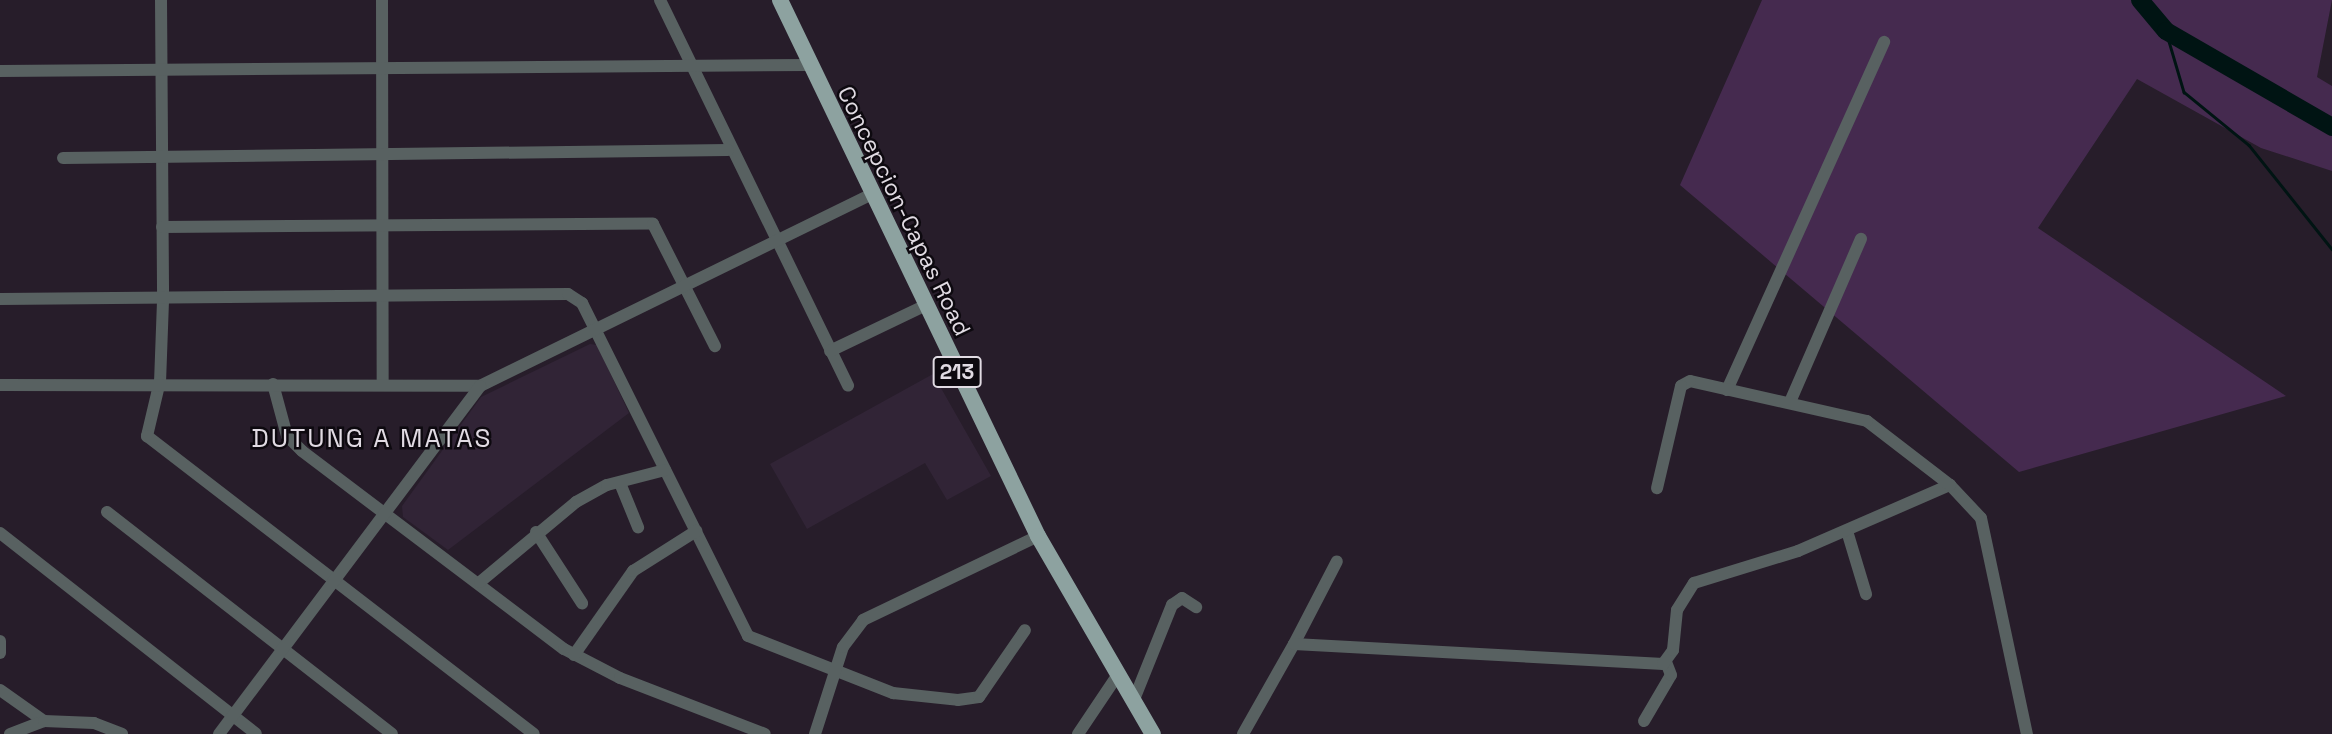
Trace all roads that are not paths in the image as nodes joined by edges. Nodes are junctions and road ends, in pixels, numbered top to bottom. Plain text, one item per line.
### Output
1 (161, 0) edge
2 (382, 0) edge
3 (660, 0) edge
4 (780, 0) edge
5 (1884, 42) dead end
6 (691, 64) junction
7 (808, 65) junction
8 (382, 68) junction
9 (159, 70) junction
10 (0, 71) edge
11 (728, 150) junction
12 (384, 154) junction
13 (63, 158) dead end
14 (164, 158) junction
15 (870, 195) junction
16 (385, 224) junction
17 (162, 227) junction
18 (1861, 239) dead end
19 (776, 242) junction
20 (685, 285) junction
21 (384, 296) junction
22 (0, 299) edge
23 (163, 301) junction
24 (924, 306) junction
25 (596, 332) junction
26 (715, 346) dead end
27 (830, 351) junction
28 (160, 381) junction
29 (383, 383) junction
30 (273, 384) junction
31 (0, 385) edge
32 (480, 386) junction
33 (848, 386) dead end
34 (1727, 390) junction
35 (1790, 402) junction
36 (665, 470) junction
37 (620, 483) junction
38 (1950, 485) junction
39 (1657, 488) dead end
40 (107, 512) dead end
41 (387, 515) junction
42 (638, 527) dead end
43 (696, 531) junction
44 (1847, 531) junction
45 (0, 533) edge
46 (536, 533) junction
47 (1038, 536) junction
48 (1337, 561) dead end
49 (480, 582) junction
50 (335, 583) junction
51 (1866, 594) dead end
52 (582, 603) dead end
53 (1196, 607) dead end
54 (1025, 631) dead end
55 (0, 641) edge
56 (1294, 644) junction
57 (284, 652) junction
58 (0, 653) edge
59 (574, 655) junction
60 (1666, 662) junction
61 (833, 674) junction
62 (1116, 676) junction
63 (0, 690) edge
64 (1133, 702) junction
65 (233, 716) junction
66 (44, 721) junction
67 (1644, 721) dead end
68 (10, 734) edge
69 (122, 734) edge
70 (219, 734) edge
71 (256, 734) edge
72 (392, 734) edge
73 (534, 734) edge
74 (765, 734) edge
75 (815, 734) edge
76 (1078, 734) edge
77 (1153, 734) edge
78 (1243, 734) edge
79 (2028, 734) edge

1 - 9 street
2 - 8 street
3 - 6 street
4 - 7 main road, Concepcion-Capas Road / 213
5 - 34 street
6 - 7 street
6 - 8 street
6 - 11 street
7 - 15 main road, Concepcion-Capas Road / 213
8 - 9 street
8 - 12 street
9 - 10 street
9 - 14 street
11 - 12 street
11 - 19 street
12 - 14 street
12 - 16 street
13 - 14 street
14 - 17 street
15 - 19 street
15 - 24 main road, Concepcion-Capas Road / 213
16 - 17 street
16 - 20 street
16 - 21 street
17 - 23 street
18 - 35 street
19 - 20 street
19 - 27 street
20 - 25 street
20 - 26 street
21 - 23 street
21 - 25 street
21 - 29 street
22 - 23 street
23 - 28 street
24 - 27 street
24 - 47 main road, Concepcion-Capas Road / 213
25 - 32 street
25 - 36 street
27 - 33 street
28 - 30 street
28 - 31 street
28 - 50 street
29 - 30 street
29 - 32 street
30 - 41 street
32 - 41 street
34 - 35 street
34 - 39 street
35 - 38 street
36 - 37 street
36 - 43 street
37 - 42 street
37 - 46 street
38 - 44 street
38 - 79 street
40 - 57 street
41 - 49 street
41 - 50 street
43 - 59 street
43 - 61 street
44 - 51 street
44 - 60 street
45 - 65 street
46 - 49 street
46 - 52 street
47 - 61 street
47 - 62 main road, Concepcion-Capas Road / 213
48 - 56 street
49 - 59 street
50 - 57 street
50 - 73 street
53 - 64 street
54 - 61 street
55 - 58 street
56 - 60 street
56 - 78 street
57 - 65 street
57 - 72 street
59 - 74 street
60 - 67 street
61 - 75 street
62 - 64 main road, Concepcion-Capas Road / 213
62 - 76 street
63 - 66 street
64 - 77 main road, Concepcion-Capas Road / 213
65 - 70 street
65 - 71 street
66 - 68 street
66 - 69 street

